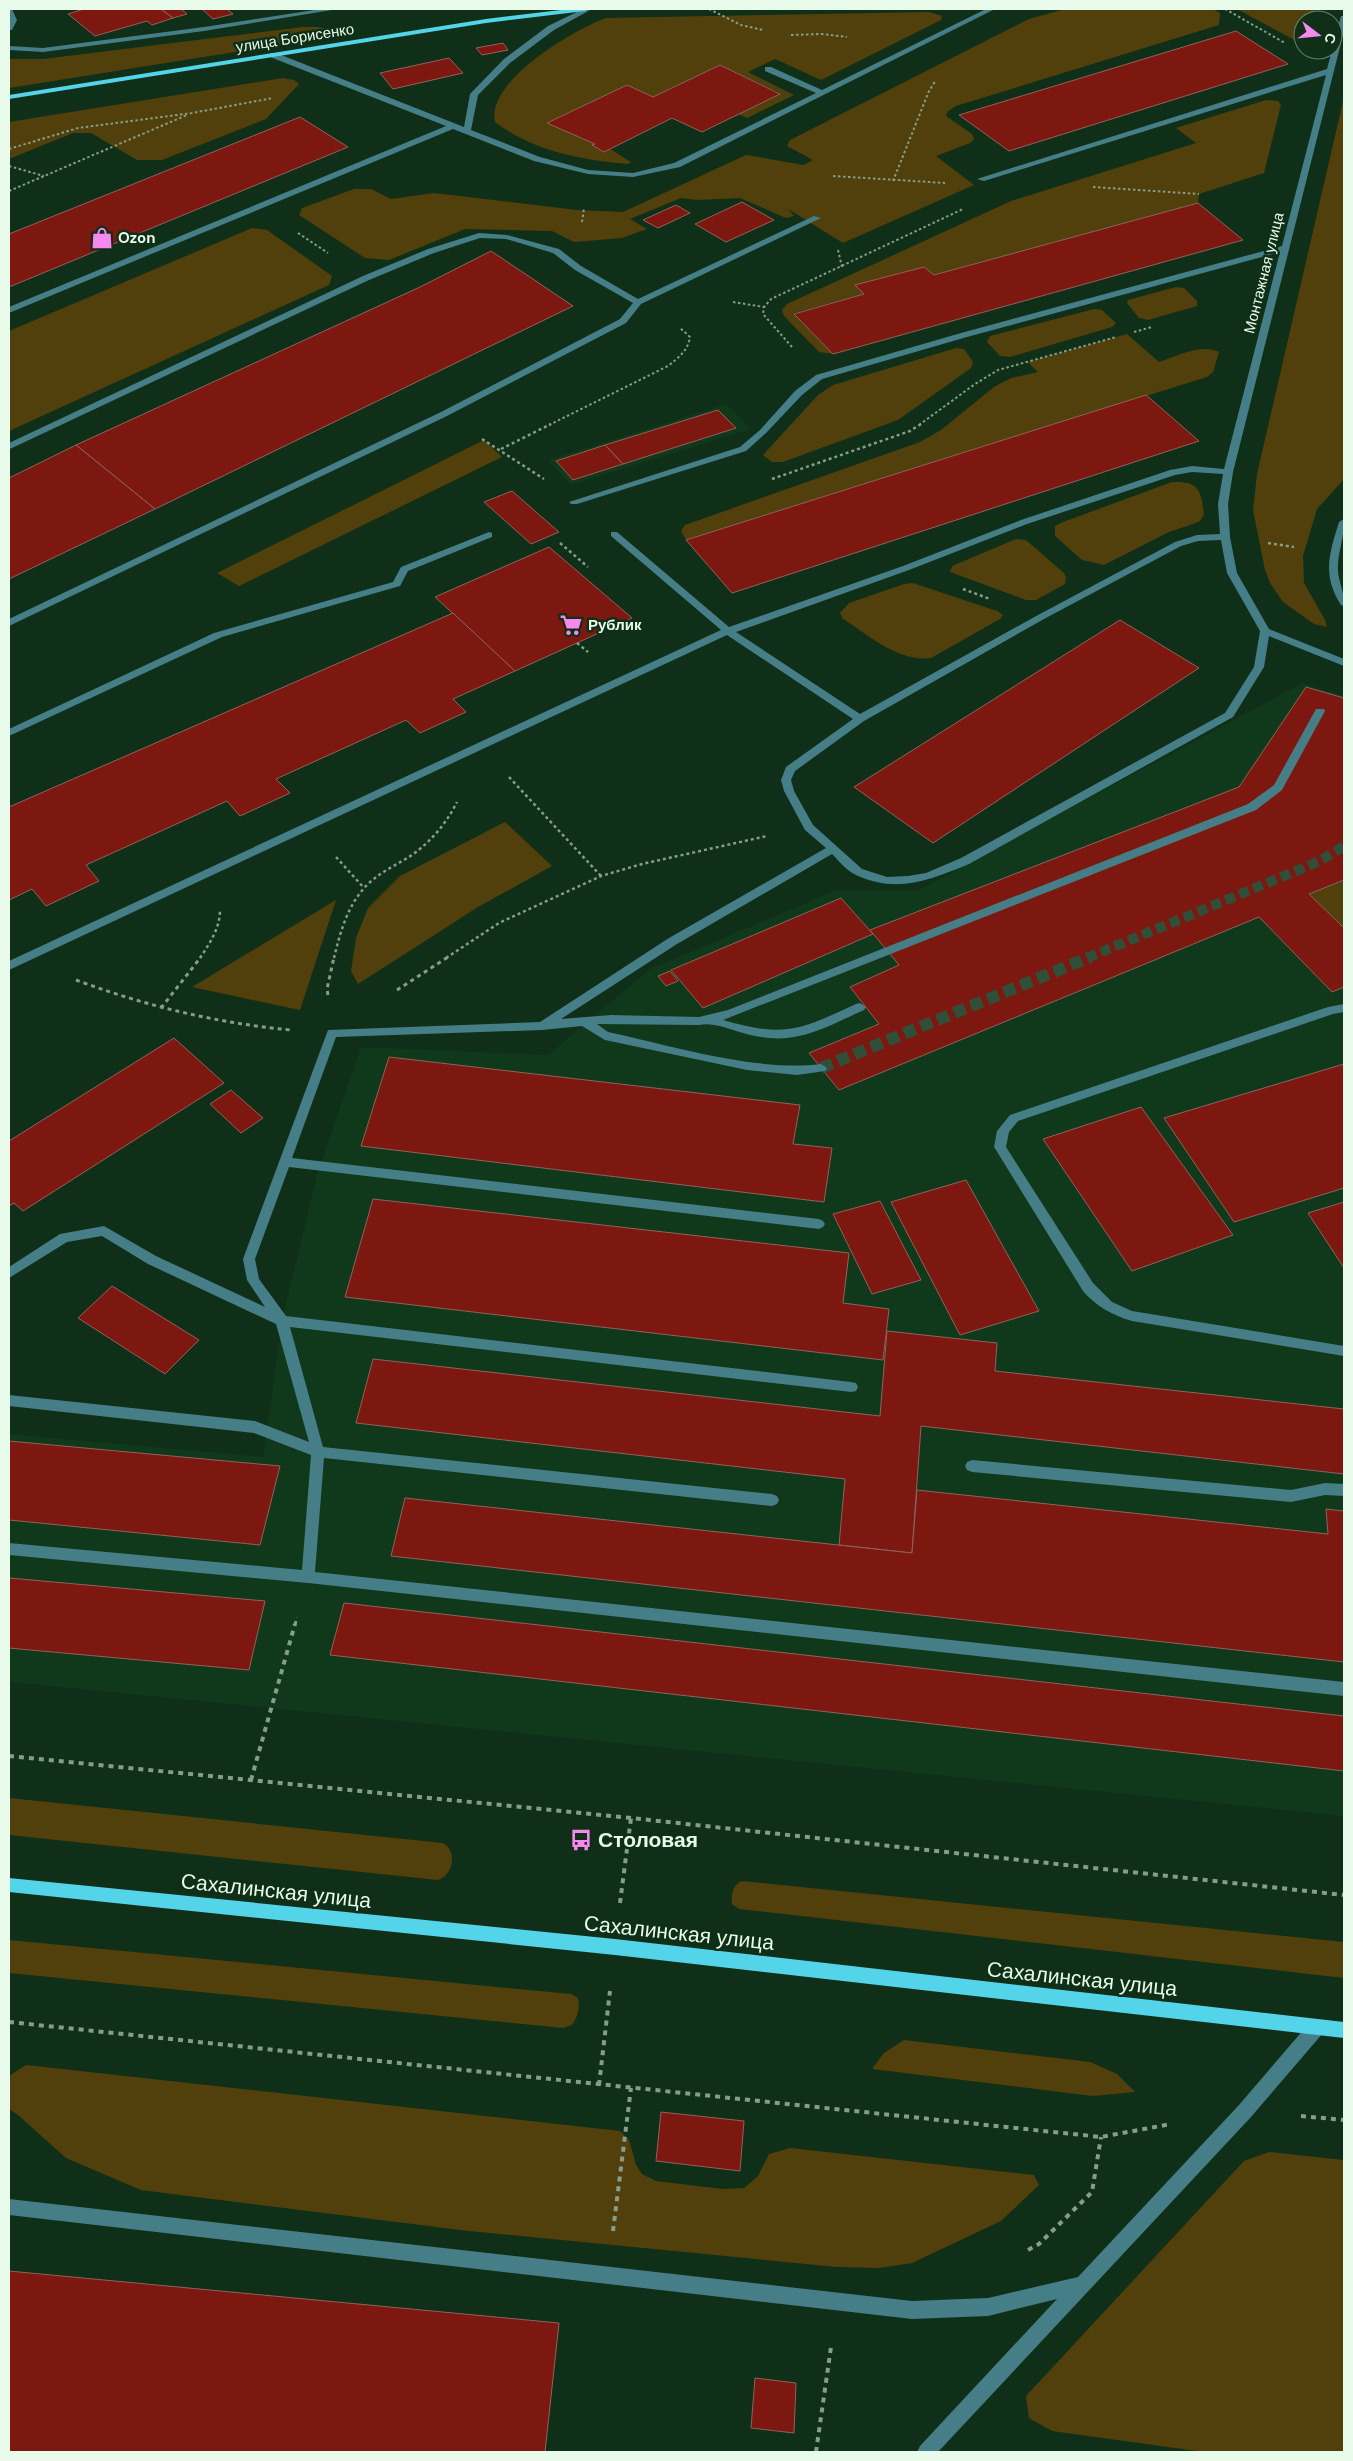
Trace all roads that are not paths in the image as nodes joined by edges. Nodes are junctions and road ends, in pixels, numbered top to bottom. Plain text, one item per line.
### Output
1 (334, 9) edge
2 (587, 9) edge
3 (991, 9) edge
4 (9, 10) edge
5 (1344, 18) edge
6 (9, 28) edge
7 (9, 48) edge
8 (273, 55) junction
9 (768, 69) dead end
10 (1330, 71) junction
11 (822, 93) junction
12 (9, 97) edge
13 (453, 126) junction
14 (467, 131) junction
15 (981, 179) road end
16 (817, 218) dead end
17 (1285, 248) junction
18 (638, 302) junction
19 (9, 310) edge
20 (9, 446) edge
21 (1228, 472) junction
22 (574, 502) dead end
23 (1344, 522) edge
24 (614, 534) dead end
25 (489, 535) dead end
26 (1226, 537) junction
27 (1344, 603) edge
28 (9, 623) edge
29 (728, 631) junction
30 (1264, 631) junction
31 (1344, 663) edge
32 (1320, 711) dead end
33 (860, 719) junction
34 (9, 733) edge
35 (833, 849) junction
36 (9, 966) edge
37 (860, 1008) dead end
38 (1344, 1008) edge
39 (710, 1020) junction
40 (584, 1021) junction
41 (542, 1026) junction
42 (821, 1068) tunnel mouth
43 (284, 1162) junction
44 (819, 1224) dead end
45 (9, 1273) edge
46 (282, 1321) junction
47 (1344, 1351) edge
48 (851, 1387) dead end
49 (9, 1401) edge
50 (318, 1452) junction
51 (972, 1466) dead end
52 (1344, 1490) edge
53 (772, 1500) dead end
54 (9, 1549) edge
55 (308, 1577) junction
56 (1344, 1689) edge
57 (9, 1885) edge
58 (1317, 2027) junction
59 (1344, 2030) edge
60 (9, 2207) edge
61 (1081, 2285) junction
62 (926, 2452) edge

1 - 7 lane
2 - 8 main road, улица Борисенко
2 - 14 lane
3 - 11 lane
4 - 6 lane
5 - 10 lane, Монтажная улица
8 - 12 main road, улица Борисенко
8 - 13 lane
9 - 11 lane
10 - 15 lane
10 - 17 lane, Монтажная улица
11 - 14 lane
13 - 14 lane
13 - 19 lane
16 - 18 lane
17 - 21 lane, Монтажная улица
17 - 22 lane
18 - 20 lane
18 - 28 lane
21 - 26 lane, Монтажная улица
21 - 29 lane
23 - 27 lane
24 - 29 lane
25 - 34 lane
26 - 30 lane, Монтажная улица
26 - 33 lane
29 - 33 lane
29 - 36 lane
30 - 31 lane
30 - 35 lane
32 - 39 lane
33 - 35 lane
35 - 41 lane
37 - 39 lane
38 - 47 lane
39 - 40 lane
40 - 41 lane
40 - 42 lane
41 - 43 lane
43 - 44 lane
43 - 46 lane
45 - 46 lane
46 - 48 lane
46 - 50 lane
49 - 50 lane
50 - 53 lane
50 - 55 lane
51 - 52 lane
54 - 55 lane
55 - 56 lane
57 - 58 main road, Сахалинская улица
58 - 59 main road, Сахалинская улица
58 - 61 lane
60 - 61 lane
61 - 62 lane

